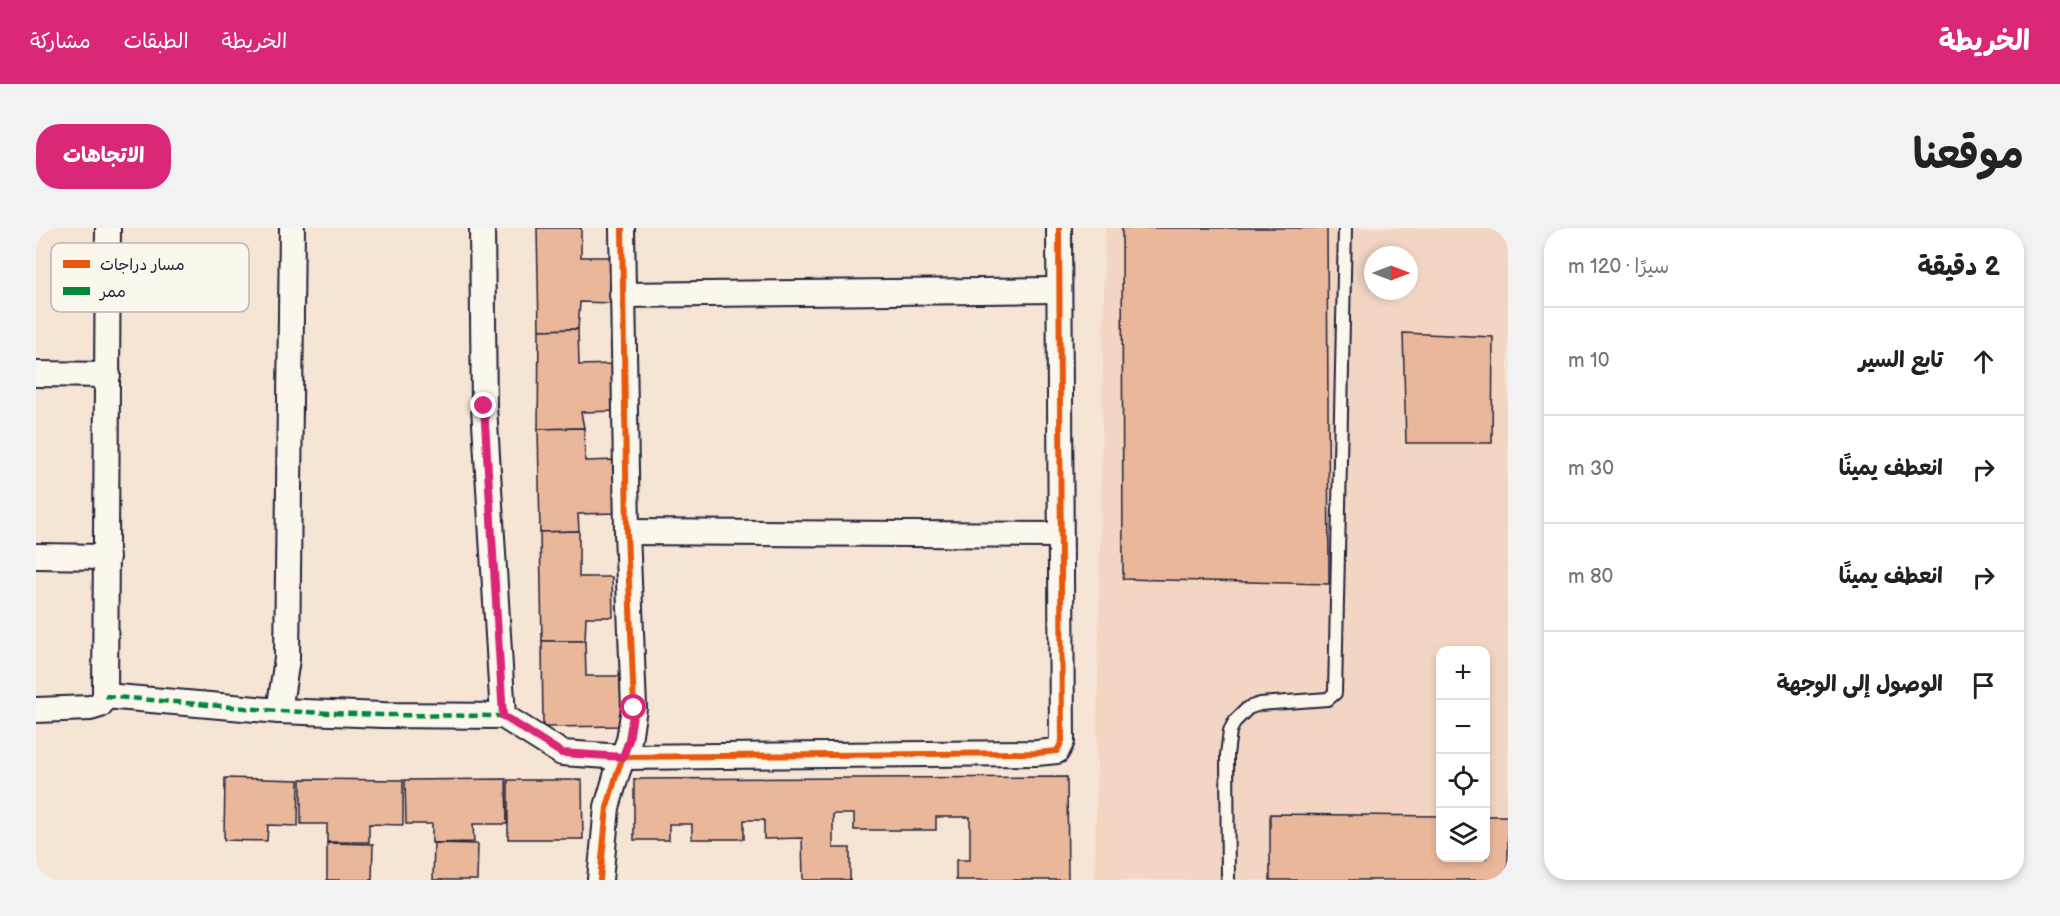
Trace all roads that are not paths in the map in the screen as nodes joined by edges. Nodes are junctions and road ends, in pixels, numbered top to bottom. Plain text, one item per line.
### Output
1 (292, 228) edge
2 (482, 228) edge
3 (622, 228) edge
4 (1059, 228) edge
5 (1345, 228) edge
6 (1059, 290) junction
7 (622, 295) junction
8 (108, 312) edge
9 (36, 374) edge
10 (108, 375) junction
11 (627, 532) junction
12 (1060, 535) junction
13 (36, 556) edge
14 (107, 557) junction
15 (105, 696) junction
16 (36, 710) edge
17 (279, 711) junction
18 (503, 716) junction
19 (623, 757) junction
20 (600, 880) edge
21 (1228, 880) edge

1 - 17 street
2 - 18 street
3 - 7 street
4 - 6 street
5 - 21 lane
6 - 7 street
6 - 12 street
7 - 11 street
8 - 10 street
9 - 10 street
10 - 14 street
11 - 12 street
11 - 19 street
12 - 19 street
13 - 14 street
14 - 15 street
15 - 16 street
15 - 17 street
17 - 18 street
18 - 19 street
19 - 20 street

